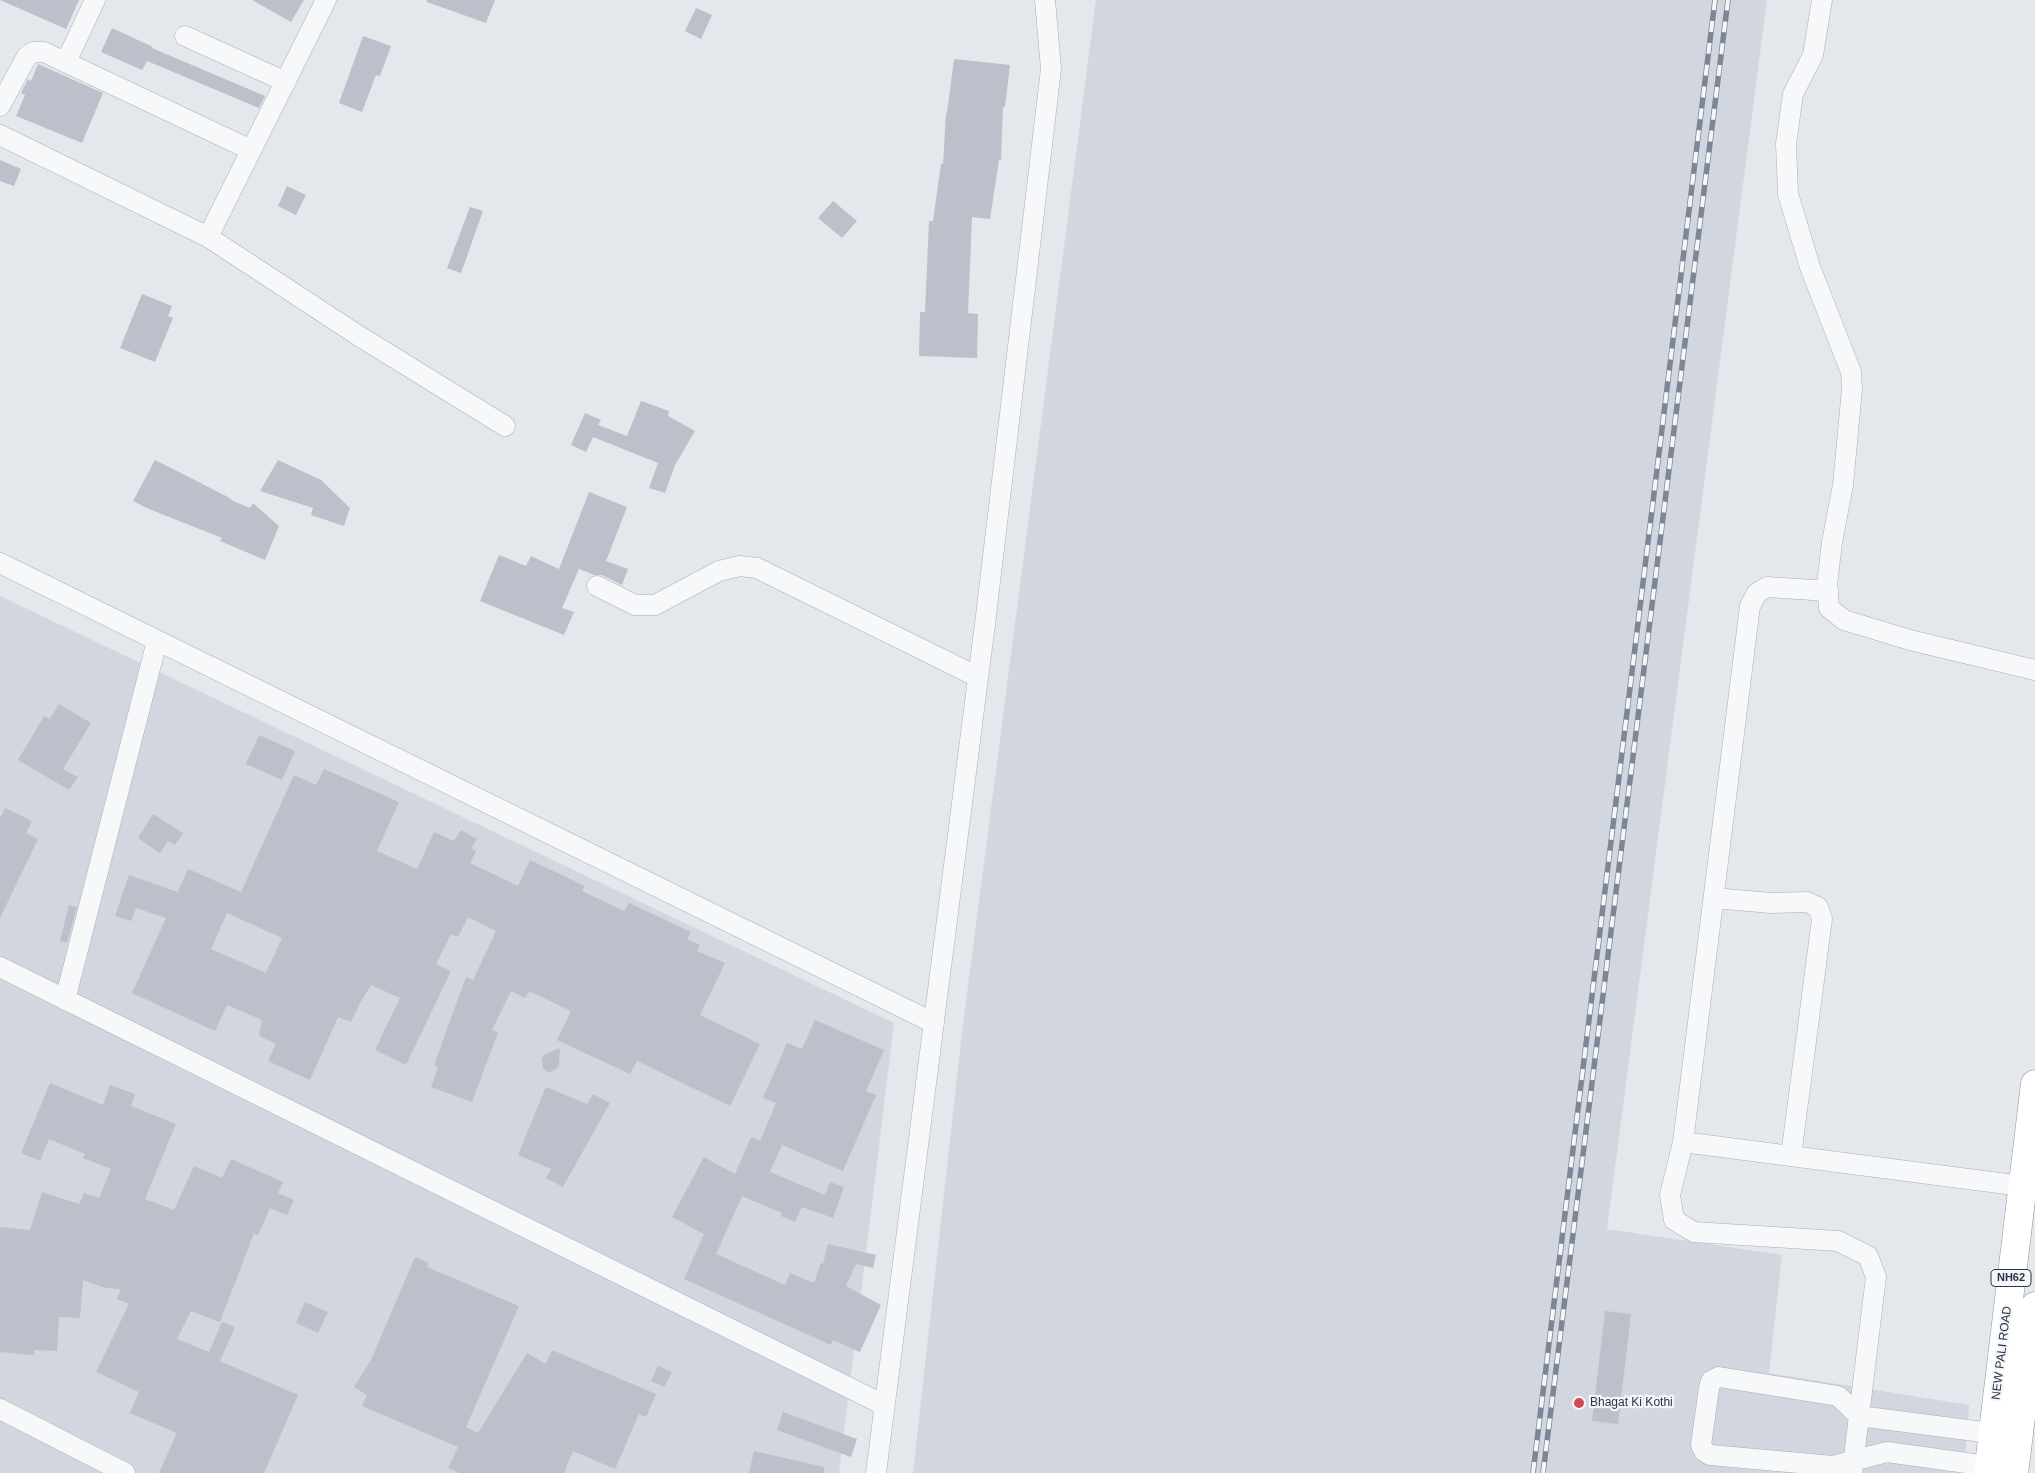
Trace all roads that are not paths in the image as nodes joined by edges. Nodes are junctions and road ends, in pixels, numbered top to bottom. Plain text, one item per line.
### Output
1 (95, 0) edge
2 (326, 0) edge
3 (1822, 0) edge
4 (1047, 2) edge
5 (186, 36) dead end
6 (66, 62) junction
7 (286, 82) junction
8 (0, 106) edge
9 (0, 135) edge
10 (251, 150) junction
11 (208, 237) junction
12 (505, 426) dead end
13 (0, 563) edge
14 (596, 586) dead end
15 (1828, 591) junction
16 (157, 640) junction
17 (2035, 670) edge
18 (978, 677) junction
19 (1714, 898) junction
20 (0, 967) edge
21 (65, 1000) junction
22 (934, 1023) junction
23 (2035, 1084) edge
24 (1683, 1142) junction
25 (1791, 1156) junction
26 (2022, 1186) junction
27 (2035, 1306) edge
28 (884, 1405) junction
29 (0, 1409) edge
30 (1858, 1416) junction
31 (2005, 1435) junction
32 (1853, 1466) edge
33 (1951, 1468) edge
34 (2002, 1470) edge
35 (124, 1473) edge
36 (876, 1473) edge

1 - 6 street
2 - 7 street
3 - 15 street
4 - 18 street
5 - 7 street
6 - 8 street
6 - 10 street
7 - 10 street
9 - 11 street
10 - 11 street
11 - 12 street
13 - 16 street
14 - 18 street
15 - 17 street
15 - 19 street
16 - 21 street
16 - 22 street
18 - 22 street
19 - 24 street
19 - 25 street
20 - 21 street
21 - 28 street
22 - 28 street
23 - 26 highway, NEW PALI ROAD / NH62
24 - 25 street
24 - 30 street
25 - 26 street
26 - 31 highway, NEW PALI ROAD / NH62
27 - 31 highway, NEW PALI ROAD / NH62
28 - 36 street
29 - 35 street
30 - 31 street
30 - 32 street
30 - 32 street
31 - 34 highway, NEW PALI ROAD / NH62
32 - 33 street
33 - 34 street

